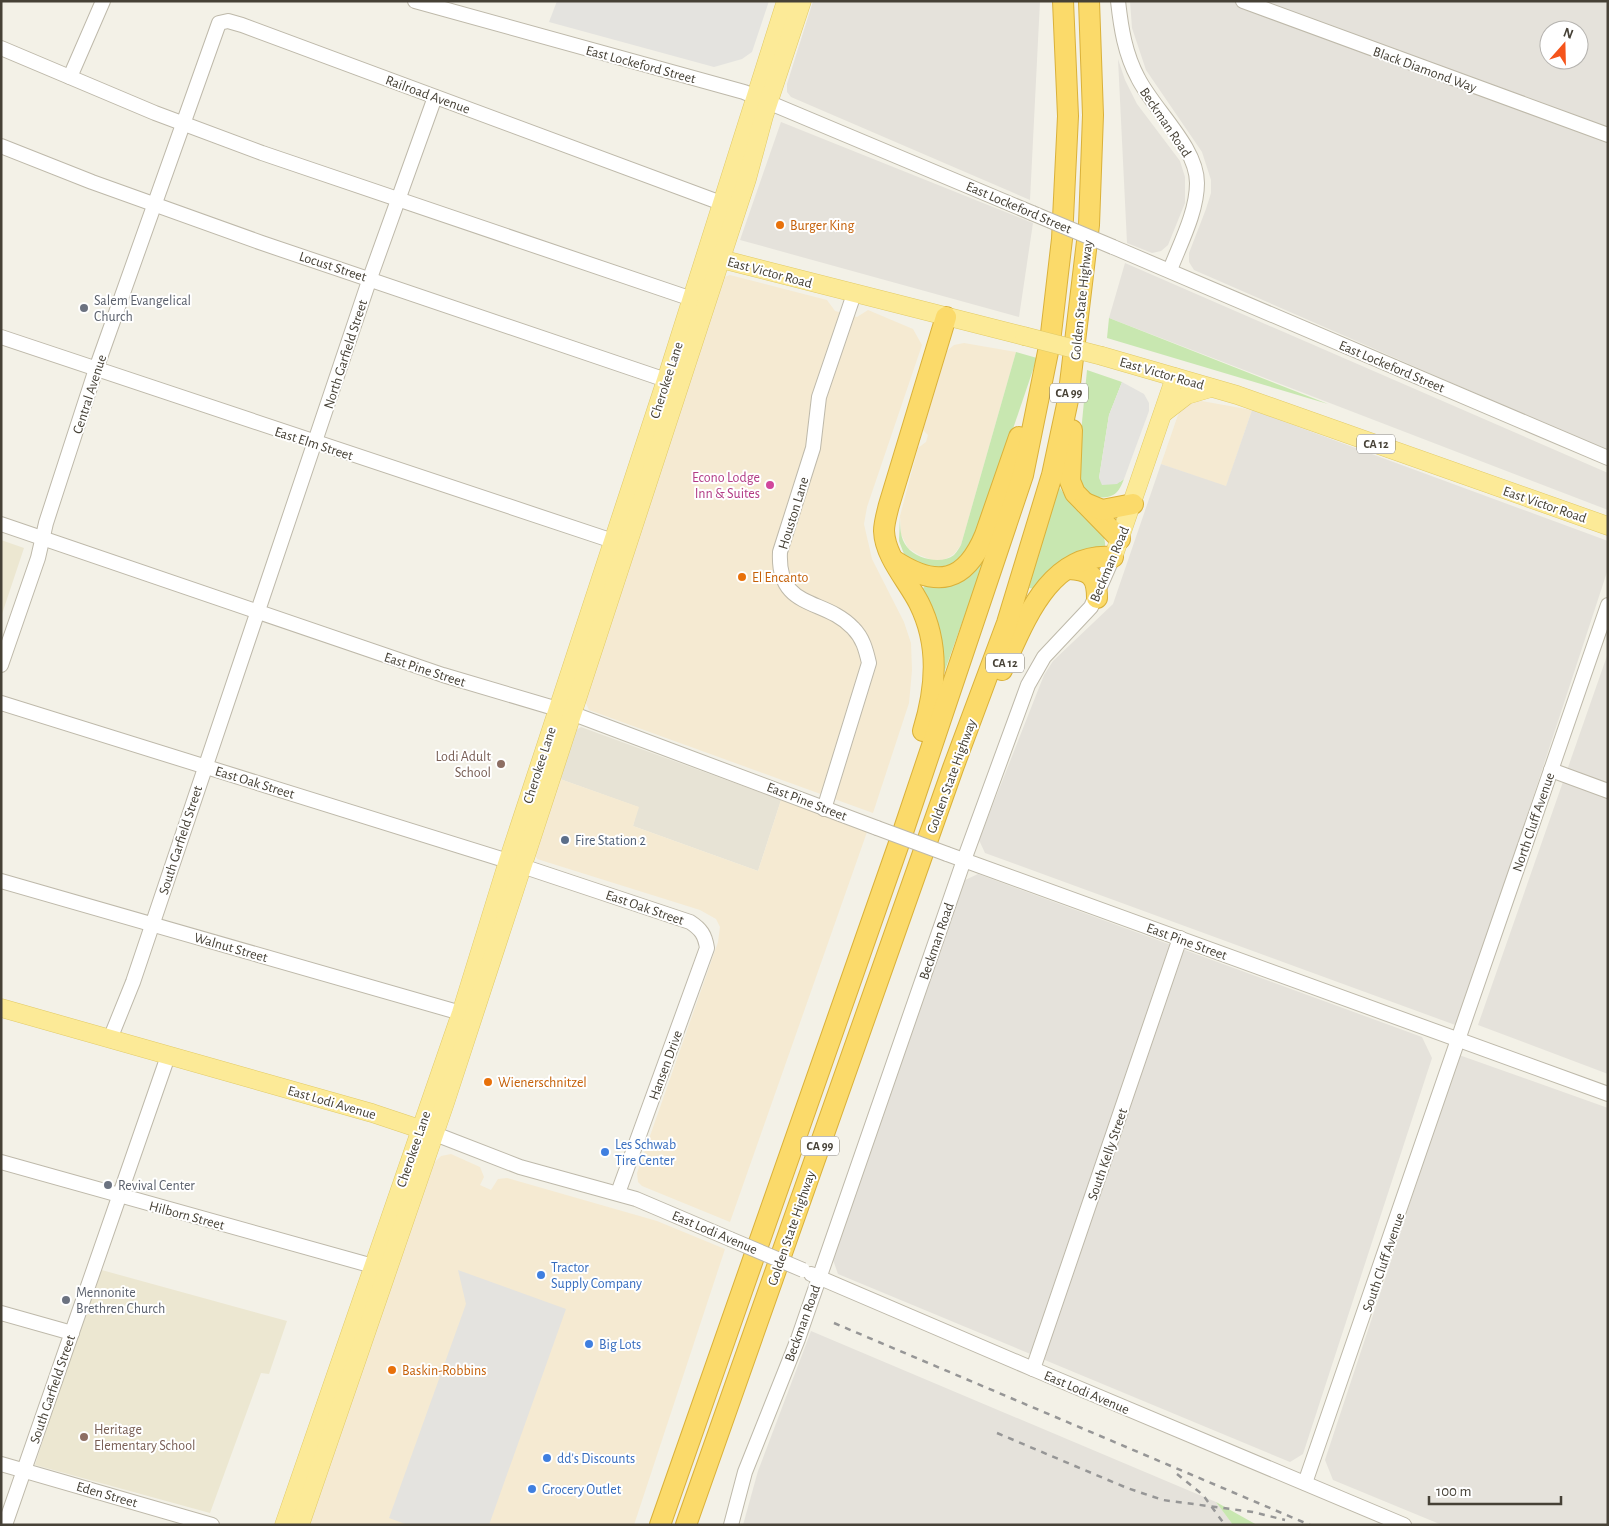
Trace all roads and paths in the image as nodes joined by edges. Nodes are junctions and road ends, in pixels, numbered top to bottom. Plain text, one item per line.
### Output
1 (103, 1) edge
2 (415, 1) edge
3 (786, 1) edge
4 (802, 1) edge
5 (1063, 1) edge
6 (1089, 1) edge
7 (1118, 1) edge
8 (1243, 1) edge
9 (1, 48) edge
10 (70, 77) junction
11 (435, 97) junction
12 (762, 99) junction
13 (184, 125) junction
14 (1608, 136) edge
15 (1, 146) edge
16 (398, 199) junction
17 (155, 205) junction
18 (729, 206) junction
19 (713, 257) junction
20 (1170, 270) junction
21 (370, 278) junction
22 (854, 294) junction
23 (692, 299) junction
24 (946, 317) junction
25 (1, 337) edge
26 (1077, 338) junction
27 (1046, 359) junction
28 (96, 369) junction
29 (1175, 377) junction
30 (666, 380) junction
31 (1212, 388) junction
32 (1164, 413) junction
33 (315, 443) junction
34 (1608, 458) edge
35 (1081, 500) junction
36 (1133, 504) junction
37 (1, 524) edge
38 (1608, 526) edge
39 (44, 539) junction
40 (620, 544) junction
41 (1117, 548) junction
42 (895, 561) junction
43 (1069, 569) junction
44 (1096, 598) junction
45 (1608, 605) edge
46 (257, 611) junction
47 (1, 665) edge
48 (1, 703) edge
49 (564, 712) junction
50 (204, 766) junction
51 (953, 768) junction
52 (1552, 770) junction
53 (1608, 790) edge
54 (824, 809) junction
55 (904, 828) junction
56 (964, 860) junction
57 (515, 863) junction
58 (1, 881) edge
59 (152, 925) junction
60 (705, 937) joint
61 (1180, 938) junction
62 (1, 1008) edge
63 (461, 1013) junction
64 (110, 1039) junction
65 (1458, 1039) junction
66 (168, 1056) junction
67 (1608, 1094) edge
68 (428, 1131) junction
69 (1, 1162) edge
70 (618, 1193) junction
71 (120, 1196) junction
72 (372, 1266) junction
73 (819, 1277) junction
74 (1, 1313) edge
75 (72, 1333) junction
76 (1033, 1370) junction
77 (1, 1464) edge
78 (25, 1470) junction
79 (1305, 1483) junction
80 (5, 1525) edge
81 (212, 1525) edge
82 (284, 1525) edge
83 (300, 1525) edge
84 (660, 1525) edge
85 (686, 1525) edge
86 (731, 1525) edge
87 (1404, 1525) edge

1 - 10 street
2 - 12 street, East Lockeford Street
3 - 12 main road, Cherokee Lane
4 - 12 main road, Cherokee Lane
5 - 27 highway, Golden State Highway / CA 99
6 - 26 highway, Golden State Highway / CA 99
7 - 20 street, Beckman Road
8 - 14 street, Black Diamond Way
9 - 10 street
10 - 13 street
11 - 13 street, Railroad Avenue
11 - 16 street, North Garfield Street
11 - 18 street, Railroad Avenue
12 - 18 main road, Cherokee Lane
12 - 20 street, East Lockeford Street, bridge
13 - 16 street
13 - 17 street, Central Avenue
15 - 17 street, Locust Street
16 - 21 street, North Garfield Street
16 - 23 street
17 - 21 street, Locust Street
17 - 28 street, Central Avenue
18 - 19 main road, Cherokee Lane
19 - 22 main road, East Victor Road
19 - 23 main road, Cherokee Lane
19 - 40 main road, Cherokee Lane
20 - 34 street, East Lockeford Street
21 - 30 street, Locust Street
21 - 33 street, North Garfield Street
22 - 24 main road, East Victor Road
22 - 54 street, Houston Lane
23 - 30 main road, Cherokee Lane
24 - 29 main road, East Victor Road / CA 12, bridge
24 - 42 highway
25 - 28 street, East Elm Street
26 - 35 highway
26 - 51 highway, Golden State Highway / CA 99
27 - 42 highway
27 - 55 highway, Golden State Highway / CA 99
28 - 33 street, East Elm Street
28 - 39 street, Central Avenue
29 - 31 main road, East Victor Road / CA 12
29 - 32 main road, Beckman Road
30 - 40 main road, Cherokee Lane
31 - 32 main road
31 - 38 main road, East Victor Road / CA 12
32 - 36 main road, Beckman Road
33 - 40 street, East Elm Street
33 - 46 street, North Garfield Street
35 - 36 highway
35 - 41 highway
36 - 41 main road, Beckman Road
37 - 39 street, East Pine Street
39 - 46 street, East Pine Street
39 - 47 street, Central Avenue
40 - 49 main road, Cherokee Lane
41 - 43 highway, CA 12
41 - 44 street, Beckman Road
42 - 55 highway
43 - 44 highway
43 - 51 highway, CA 12
44 - 56 street, Beckman Road
45 - 52 street, North Cluff Avenue
46 - 49 street, East Pine Street
46 - 50 street, South Garfield Street
48 - 50 street, East Oak Street
49 - 54 street, East Pine Street
49 - 57 main road, Cherokee Lane
50 - 57 street, East Oak Street
50 - 59 street, South Garfield Street
51 - 85 highway, Golden State Highway / CA 99
52 - 53 street
52 - 65 street, North Cluff Avenue
54 - 56 street, East Pine Street, bridge
55 - 84 highway, Golden State Highway / CA 99
56 - 61 street, East Pine Street
56 - 73 street, Beckman Road
57 - 60 street, East Oak Street
57 - 63 main road, Cherokee Lane
57 - 68 main road, Cherokee Lane
58 - 59 street, Walnut Street
59 - 63 street, Walnut Street
59 - 64 street, South Garfield Street
60 - 70 street, Hansen Drive
61 - 65 street, East Pine Street
61 - 76 street, South Kelly Street
62 - 64 main road, East Lodi Avenue
63 - 68 main road, Cherokee Lane
64 - 66 main road, East Lodi Avenue
65 - 67 street, East Pine Street
65 - 79 street, South Cluff Avenue
66 - 68 main road, East Lodi Avenue
66 - 71 street, South Garfield Street
68 - 70 street, East Lodi Avenue
68 - 72 main road, Cherokee Lane
68 - 83 main road, Cherokee Lane
69 - 71 street, Hilborn Street
70 - 73 street, East Lodi Avenue, bridge
71 - 72 street, Hilborn Street
71 - 75 street, South Garfield Street
72 - 82 main road, Cherokee Lane
73 - 76 street, East Lodi Avenue
73 - 86 street, Beckman Road
74 - 75 street
75 - 78 street, South Garfield Street
76 - 79 street, East Lodi Avenue
77 - 78 street, Eden Street
78 - 80 street, South Garfield Street
78 - 81 street, Eden Street
79 - 87 street, East Lodi Avenue

